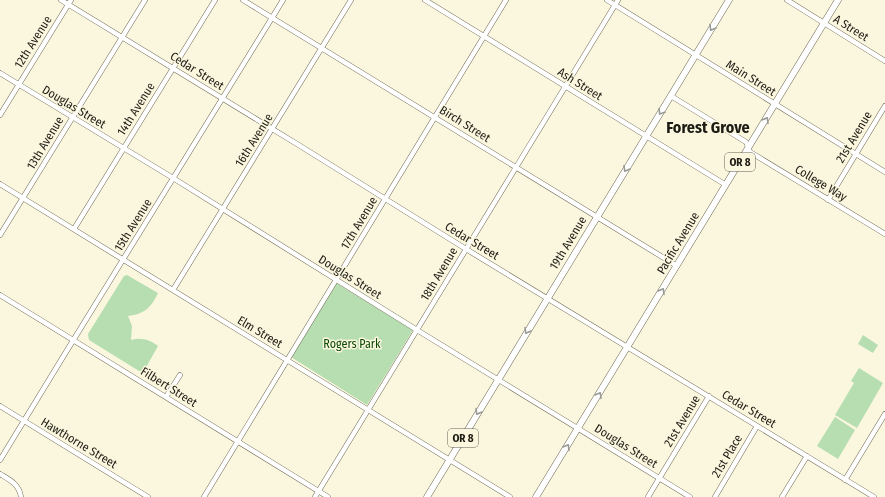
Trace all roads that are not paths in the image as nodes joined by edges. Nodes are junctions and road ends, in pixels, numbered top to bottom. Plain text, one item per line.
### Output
1 (61, 0) edge
2 (145, 0) edge
3 (215, 0) edge
4 (243, 0) edge
5 (283, 0) edge
6 (351, 0) edge
7 (425, 0) edge
8 (506, 0) edge
9 (607, 0) edge
10 (618, 0) edge
11 (729, 0) edge
12 (786, 0) edge
13 (838, 0) edge
14 (70, 2) edge
15 (615, 5) junction
16 (272, 18) junction
17 (824, 23) junction
18 (122, 37) junction
19 (484, 37) junction
20 (322, 48) junction
21 (696, 55) junction
22 (885, 60) edge
23 (173, 68) junction
24 (0, 73) edge
25 (18, 85) junction
26 (565, 86) junction
27 (671, 96) junction
28 (222, 98) junction
29 (775, 104) junction
30 (885, 106) edge
31 (0, 115) edge
32 (72, 117) junction
33 (435, 118) junction
34 (273, 129) junction
35 (646, 136) junction
36 (748, 148) junction
37 (123, 149) junction
38 (856, 154) junction
39 (516, 167) junction
40 (885, 172) edge
41 (173, 178) junction
42 (0, 184) edge
43 (726, 185) junction
44 (23, 198) junction
45 (385, 199) junction
46 (828, 200) junction
47 (222, 210) junction
48 (597, 217) junction
49 (74, 229) junction
50 (885, 234) edge
51 (0, 235) edge
52 (466, 249) junction
53 (123, 259) junction
54 (677, 266) junction
55 (336, 280) junction
56 (173, 290) junction
57 (0, 295) edge
58 (548, 298) junction
59 (417, 330) junction
60 (74, 340) junction
61 (628, 346) junction
62 (287, 360) junction
63 (180, 375) dead end
64 (498, 379) junction
65 (709, 396) junction
66 (166, 397) junction
67 (0, 406) edge
68 (368, 410) junction
69 (885, 414) edge
70 (23, 421) junction
71 (757, 426) junction
72 (578, 428) junction
73 (238, 441) junction
74 (807, 456) junction
75 (450, 459) junction
76 (0, 460) edge
77 (0, 474) edge
78 (659, 478) junction
79 (845, 480) junction
80 (318, 491) junction
81 (20, 495) edge
82 (148, 497) edge
83 (204, 497) edge
84 (315, 497) edge
85 (328, 497) edge
86 (427, 497) edge
87 (510, 497) edge
88 (536, 497) edge
89 (648, 497) edge
90 (690, 497) edge
91 (715, 497) edge
92 (782, 497) edge
93 (874, 497) edge

1 - 14 street, Cedar Street
2 - 18 street, 13th Avenue
3 - 23 street, 14th Avenue
4 - 16 street, Birch Street
5 - 16 street, 15th Avenue
6 - 20 street, 16th Avenue
7 - 19 street, Ash Street
8 - 19 street, 17th Avenue
9 - 15 street, Main Street
10 - 15 street, 18th Avenue
11 -> 21 main road, 19th Avenue / OR 8
12 - 17 street, A Street
13 - 17 main road, Pacific Avenue / OR 8
14 - 18 street, Cedar Street
14 - 25 street, 12th Avenue
15 - 21 street, Main Street
15 - 26 street, 18th Avenue
16 - 20 street, Birch Street
16 - 28 street, 15th Avenue
17 - 22 street, A Street
17 - 29 main road, Pacific Avenue / OR 8
18 - 23 street, Cedar Street
18 - 32 street, 13th Avenue
19 - 26 street, Ash Street
19 - 33 street, 17th Avenue
20 - 33 street, Birch Street
20 - 34 street, 16th Avenue
21 - 27 main road, 19th Avenue / OR 8
21 - 29 street, Main Street
23 - 28 street, Cedar Street
23 - 37 street, 14th Avenue
24 - 25 street, Douglas Street
25 - 31 street, 12th Avenue
25 - 32 street, Douglas Street
26 - 35 street, Ash Street
26 - 39 street, 18th Avenue
27 -> 35 main road, 19th Avenue / OR 8
27 - 36 street, College Way
28 - 34 street, Cedar Street
28 - 41 street, 15th Avenue
36 -> 29 main road, Pacific Avenue / OR 8
29 - 38 street, Main Street
30 - 38 street, 21st Avenue
32 - 37 street, Douglas Street
32 - 44 street, 13th Avenue
33 - 39 street, Birch Street
33 - 45 street, 17th Avenue
34 - 45 street, Cedar Street
34 - 47 street, 16th Avenue
35 - 43 street, Ash Street
35 -> 48 main road, 19th Avenue / OR 8
36 - 43 main road, Pacific Avenue / OR 8
36 - 46 street, College Way
37 - 41 street, Douglas Street
37 - 49 street, 14th Avenue
38 - 40 street, Main Street
38 - 46 street, 21st Avenue
39 - 48 street, Birch Street
39 - 52 street, 18th Avenue
41 - 47 street, Douglas Street
41 - 53 street, 15th Avenue
42 - 44 street, Elm Street
43 - 54 main road, Pacific Avenue / OR 8
44 - 49 street, Elm Street
44 - 51 street, 13th Avenue
45 - 52 street, Cedar Street
45 - 55 street, 17th Avenue
46 - 50 street, College Way
47 - 55 street, Douglas Street
47 - 56 street, 16th Avenue
48 - 54 street, Birch Street
48 - 58 main road, 19th Avenue / OR 8
49 - 53 street, Elm Street
52 - 58 street, Cedar Street
52 - 59 street, 18th Avenue
53 - 56 street, Elm Street
53 - 60 street, 15th Avenue
61 -> 54 main road, Pacific Avenue / OR 8
55 - 59 street, Douglas Street
55 - 62 street, 17th Avenue
56 - 62 street, Elm Street
57 - 60 street, Filbert Street
58 - 61 street, Cedar Street
58 -> 64 main road, 19th Avenue / OR 8
59 - 64 street, Douglas Street
59 - 68 street, 18th Avenue
60 - 66 street, Filbert Street
60 - 70 street, 15th Avenue
61 - 65 street, Cedar Street
72 -> 61 main road, Pacific Avenue / OR 8
62 - 68 street, Elm Street
62 - 73 street, 17th Avenue
63 - 66 street
64 - 72 street, Douglas Street
64 -> 75 main road, 19th Avenue / OR 8
65 - 71 street, Cedar Street
65 - 78 street, 21st Avenue
66 - 73 street, Filbert Street
67 - 70 street, Hawthorne Street
68 - 75 street, Elm Street
68 - 80 street, 18th Avenue
69 - 79 street
70 - 76 street, 15th Avenue
70 - 82 street, Hawthorne Street
71 - 74 street, Cedar Street
71 - 91 street, 21st Place
72 - 78 street, Douglas Street
88 -> 72 main road, Pacific Avenue / OR 8
73 - 80 street, Filbert Street
73 - 83 street, 17th Avenue
74 - 79 street, Cedar Street
74 - 92 street
75 - 86 main road, 19th Avenue / OR 8
75 - 87 street, Elm Street
77 - 81 street
78 - 89 street, 21st Avenue
78 - 90 street, Douglas Street
79 - 93 street, Cedar Street
80 - 84 street, 18th Avenue
80 - 85 street, Filbert Street

